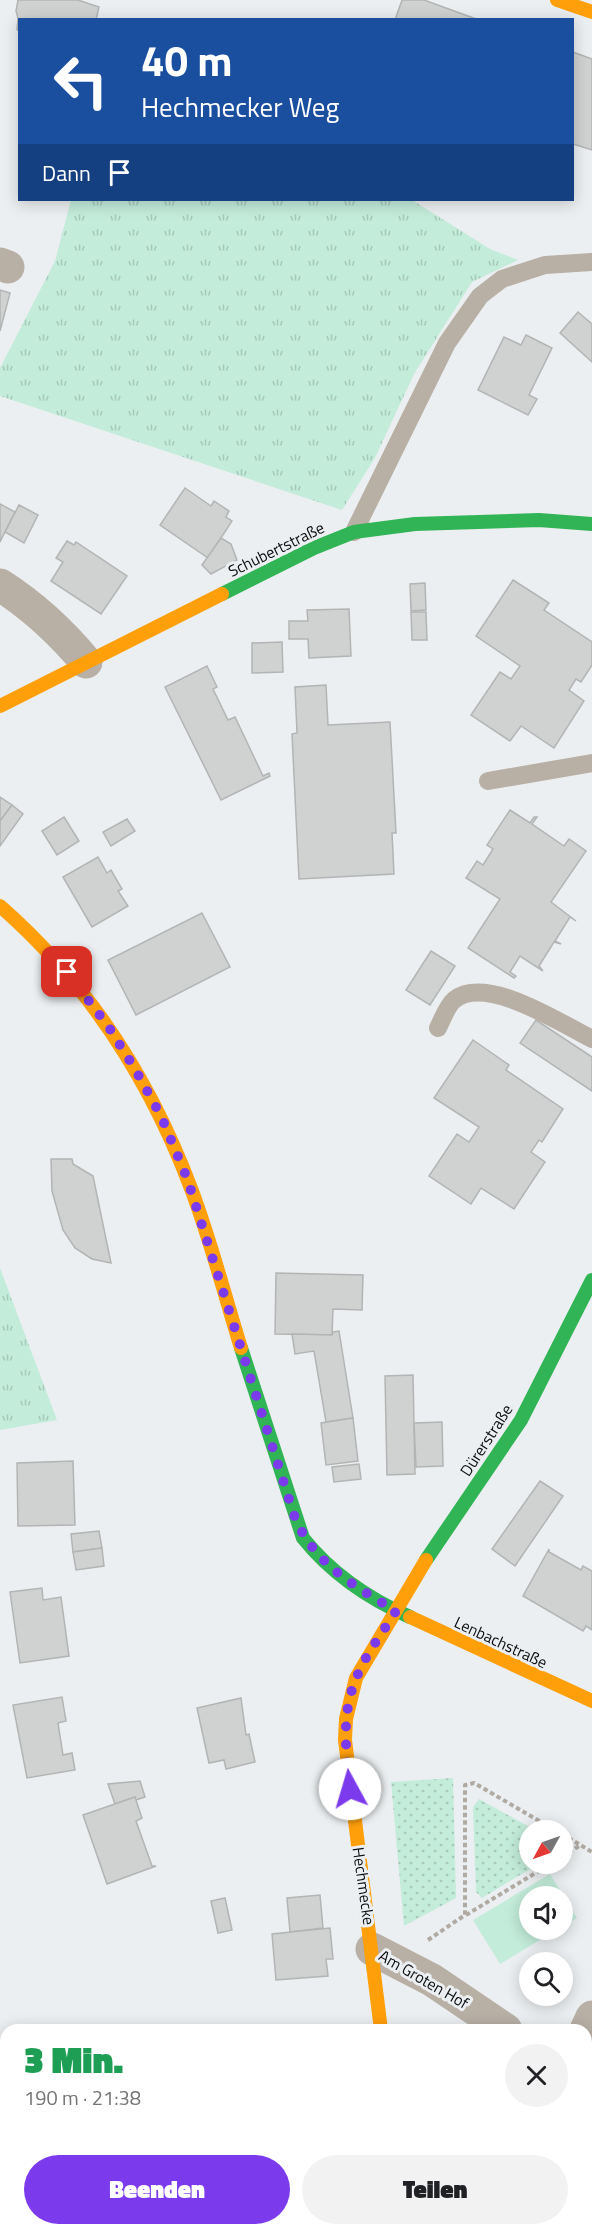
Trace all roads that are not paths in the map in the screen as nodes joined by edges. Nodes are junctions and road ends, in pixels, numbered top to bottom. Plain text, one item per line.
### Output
1 (558, 0) edge
2 (592, 12) edge
3 (592, 261) edge
4 (592, 524) edge
5 (354, 532) junction
6 (0, 585) edge
7 (86, 662) junction
8 (0, 706) edge
9 (592, 763) edge
10 (488, 781) dead end
11 (0, 906) edge
12 (438, 1028) dead end
13 (592, 1039) edge
14 (592, 1280) edge
15 (396, 1611) junction
16 (592, 1701) edge
17 (384, 1955) junction
18 (381, 2024) edge
19 (497, 2024) edge

1 - 2 street
3 - 5 lane
4 - 5 street, Schubertstraße
5 - 7 street, Schubertstraße
6 - 7 street
7 - 8 street, Schubertstraße
9 - 10 lane
11 - 15 street, Lenbachstraße
12 - 13 lane
14 - 15 street, Dürerstraße
15 - 16 street, Lenbachstraße
15 - 17 street, Hechmecke
17 - 18 street, Hechmecke
17 - 19 street, Am Groten Hof

